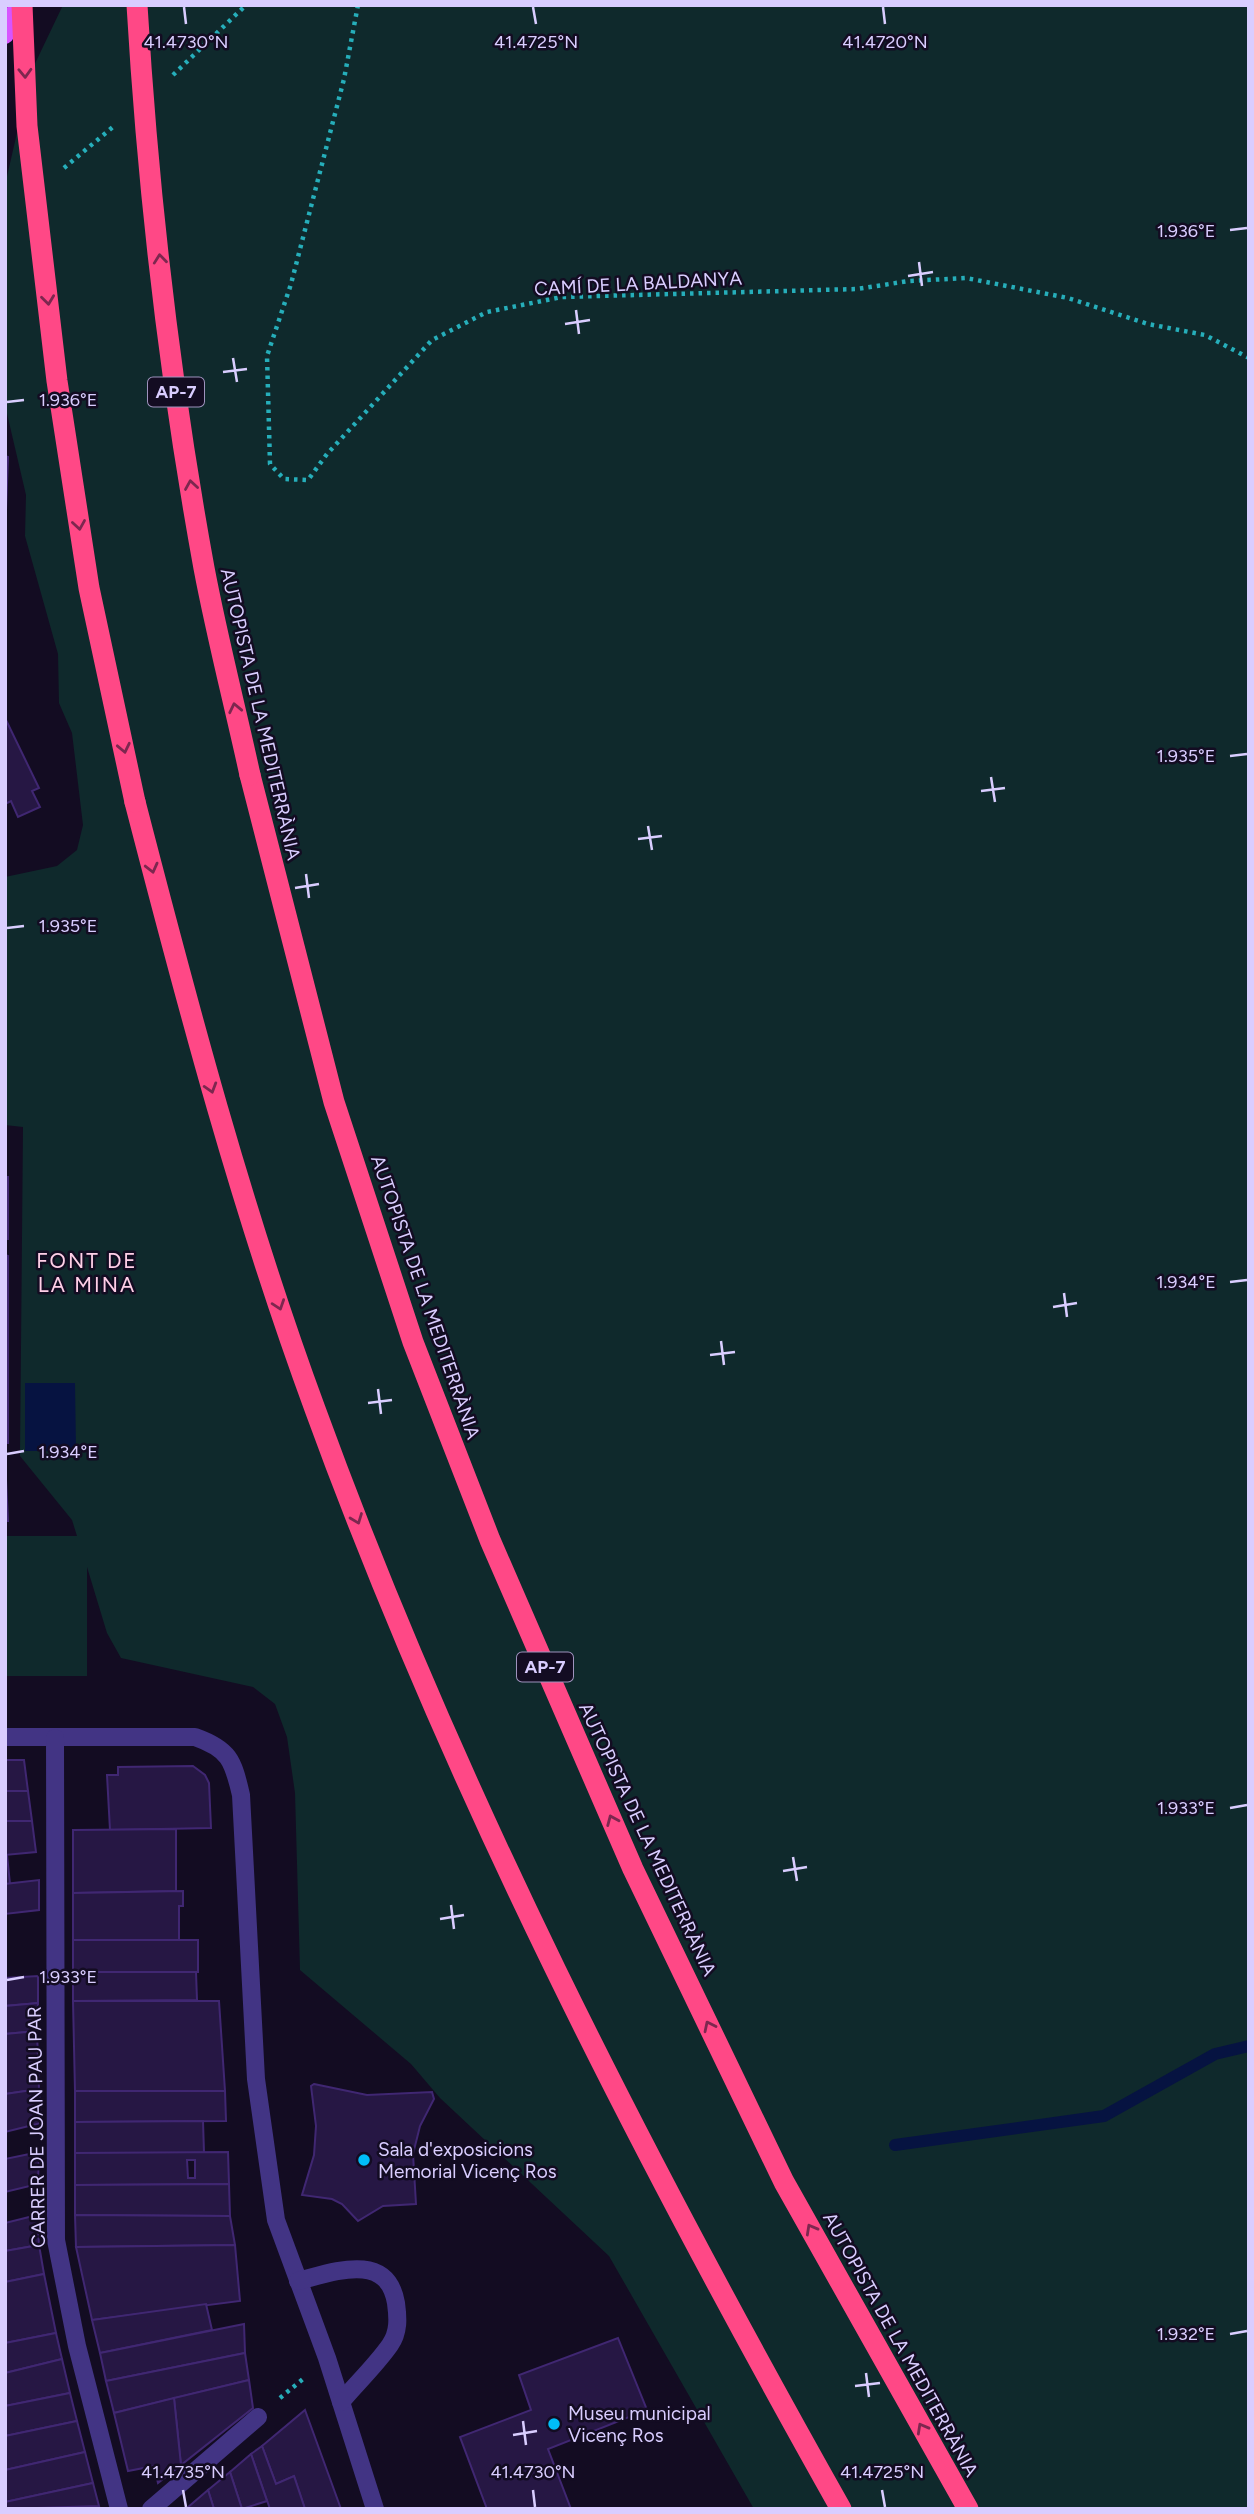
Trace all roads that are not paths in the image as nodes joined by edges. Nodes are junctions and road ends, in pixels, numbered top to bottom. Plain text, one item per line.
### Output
1 (20, 5) edge
2 (137, 5) edge
3 (5, 35) edge
4 (5, 1737) edge
5 (55, 1738) junction
6 (298, 2281) junction
7 (341, 2402) junction
8 (258, 2417) road end
9 (119, 2509) edge
10 (151, 2509) edge
11 (375, 2509) edge
12 (841, 2509) edge
13 (968, 2509) edge

1 - 3 main road
1 -> 12 highway, bridge
13 -> 2 highway, AUTOPISTA DE LA MEDITERRÀNIA / AP-7, bridge
4 - 5 street
5 - 6 street
5 - 9 street, CARRER DE JOAN PAU PAR
6 - 7 street
6 - 7 street
7 - 11 street
8 - 10 street

